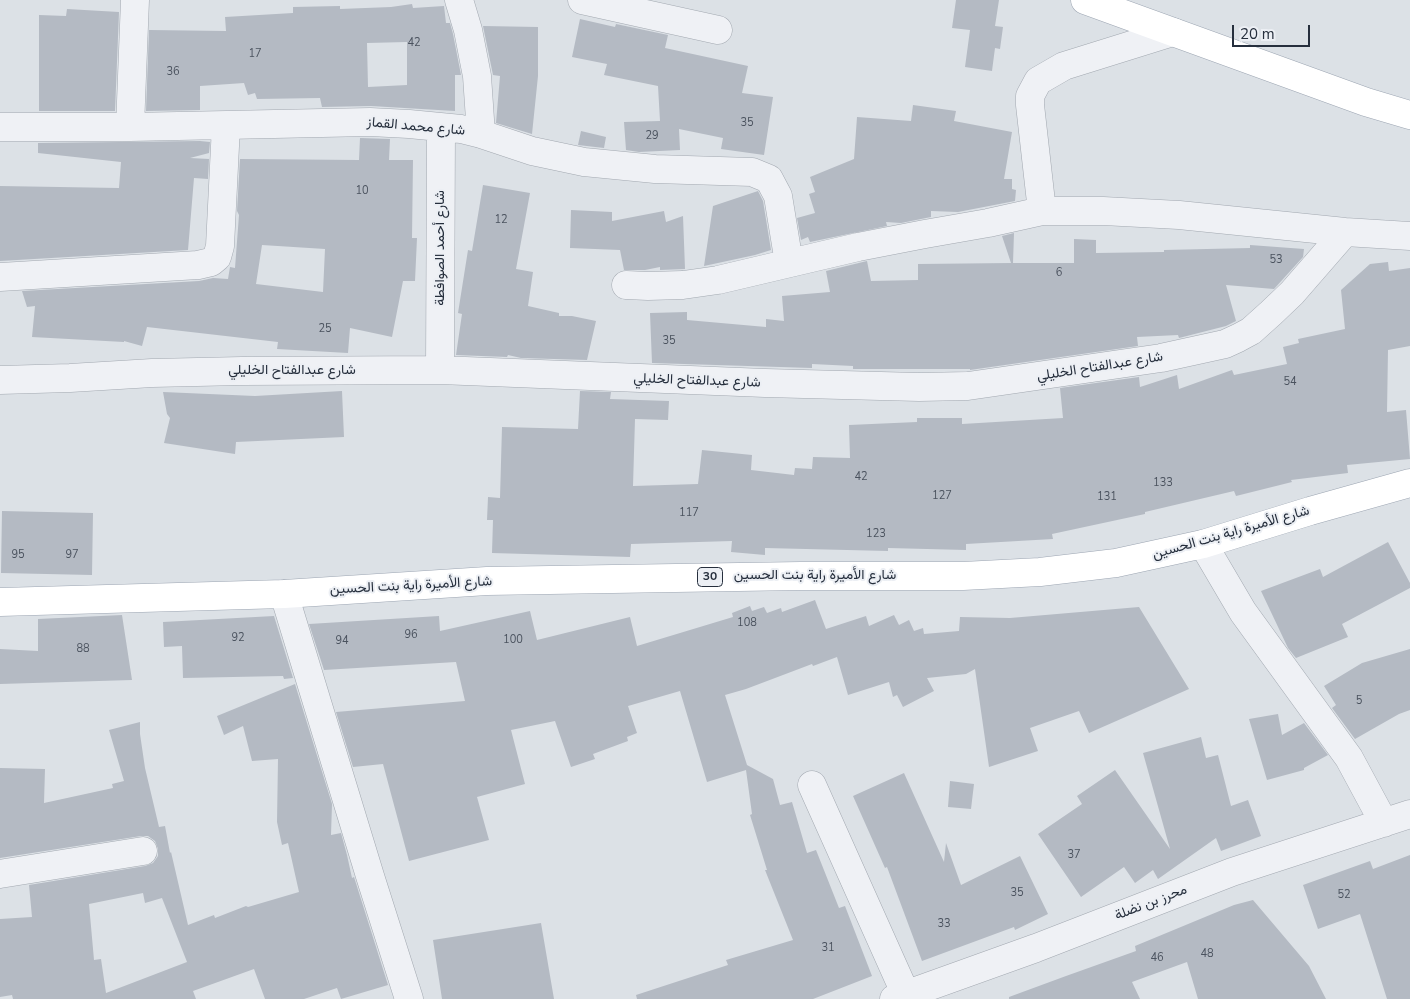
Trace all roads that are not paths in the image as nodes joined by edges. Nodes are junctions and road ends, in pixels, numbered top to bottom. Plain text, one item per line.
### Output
1 (135, 0) edge
2 (459, 0) edge
3 (582, 0) edge
4 (1085, 0) edge
5 (718, 30) dead end
6 (1173, 32) junction
7 (1410, 115) edge
8 (226, 126) junction
9 (0, 127) edge
10 (130, 127) junction
11 (441, 127) junction
12 (481, 134) junction
13 (1042, 211) junction
14 (1345, 232) junction
15 (1410, 236) edge
16 (790, 263) junction
17 (0, 277) edge
18 (626, 285) dead end
19 (440, 370) junction
20 (0, 380) edge
21 (1410, 483) edge
22 (1203, 544) junction
23 (284, 594) junction
24 (0, 602) edge
25 (812, 785) dead end
26 (1410, 814) edge
27 (1384, 823) junction
28 (143, 851) dead end
29 (0, 874) edge
30 (900, 997) edge
31 (409, 999) edge

1 - 10 street
2 - 12 street
3 - 5 street
4 - 6 main road
6 - 7 main road
6 - 13 street
8 - 10 street, شارع محمد القماز
8 - 11 street, شارع محمد القماز
8 - 17 street
9 - 10 street, شارع محمد القماز
11 - 12 street, شارع محمد القماز
11 - 19 street, شارع أحمد الصوافطة
12 - 16 street, شارع محمد القماز
13 - 14 street
13 - 16 street
14 - 15 street
14 - 19 street, شارع عبدالفتاح الخليلي
16 - 18 street
19 - 20 street, شارع عبدالفتاح الخليلي
21 - 22 main road, شارع الأميرة راية بنت الحسين / 30
22 - 23 main road, شارع الأميرة راية بنت الحسين / 30
22 - 27 street
23 - 24 main road, شارع الأميرة راية بنت الحسين / 30
23 - 31 street
25 - 30 street
26 - 27 street, محرز بن نضلة
27 - 30 street, محرز بن نضلة
28 - 29 street

